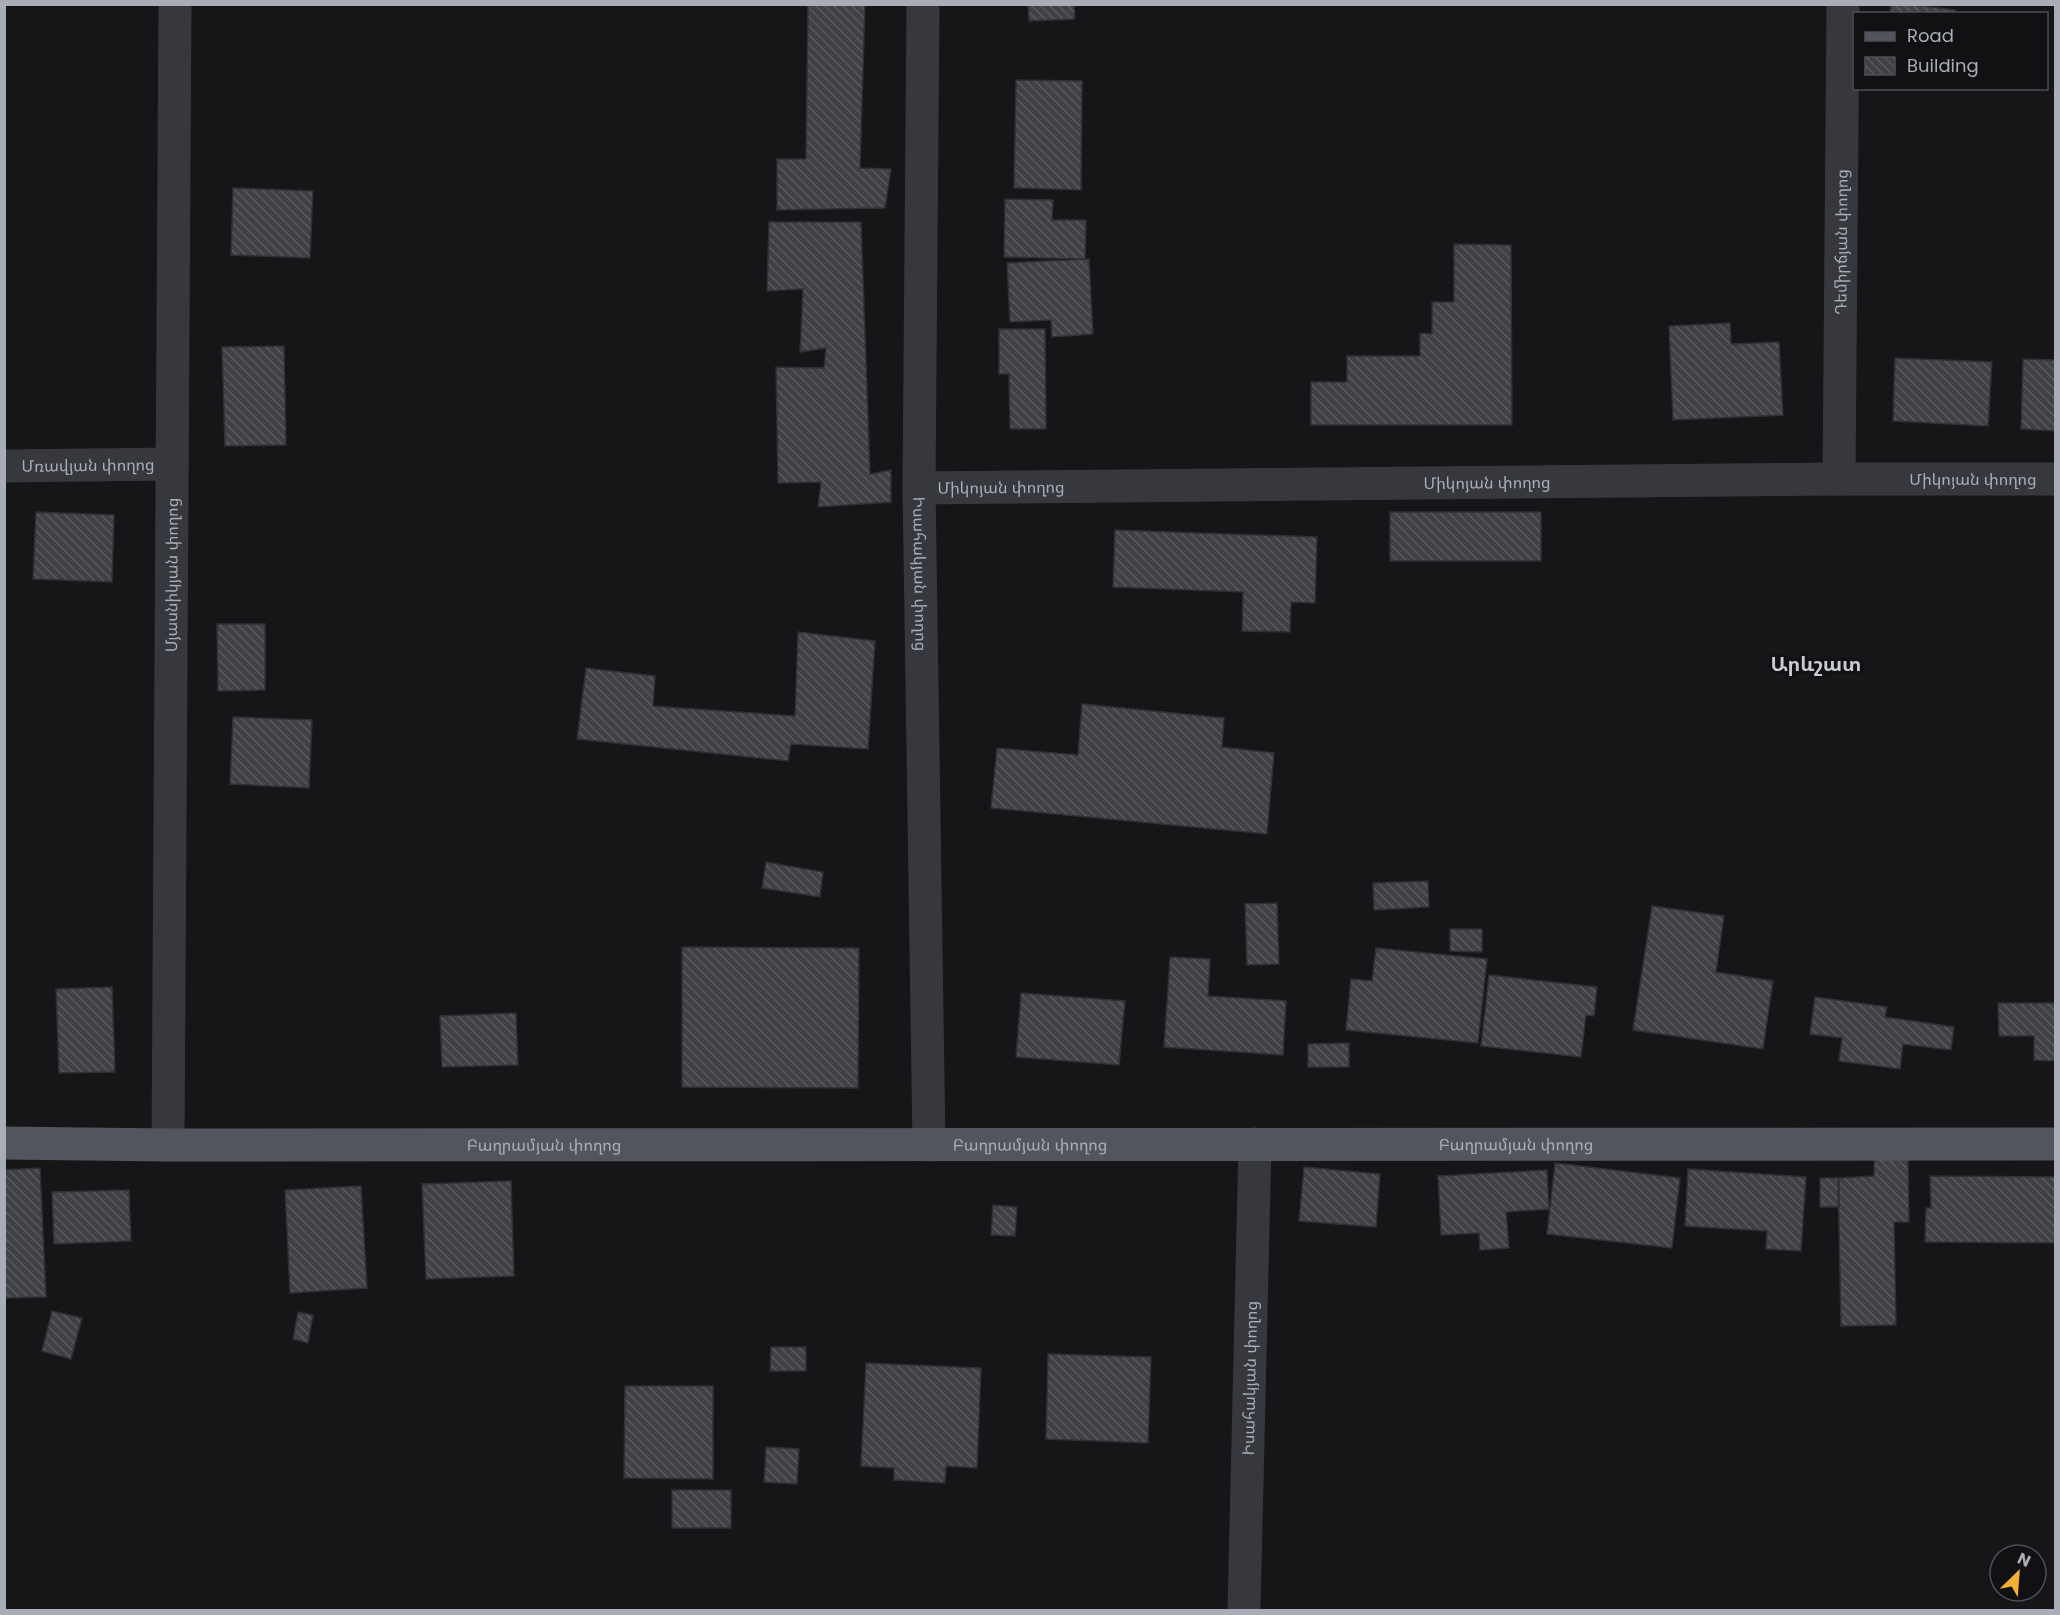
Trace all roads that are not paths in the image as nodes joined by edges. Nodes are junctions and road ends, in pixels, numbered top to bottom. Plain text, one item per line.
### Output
1 (175, 4) edge
2 (923, 4) edge
3 (1843, 4) edge
4 (172, 464) junction
5 (4, 466) edge
6 (1839, 479) junction
7 (2055, 479) edge
8 (920, 488) junction
9 (4, 1143) edge
10 (1256, 1144) junction
11 (2055, 1144) edge
12 (168, 1145) junction
13 (929, 1145) junction
14 (1244, 1611) edge

1 - 4 street, Մյասնիկյան փողոց
2 - 8 street, Իսահակյան փողոց
3 - 6 street, Դեմիրճյան փողոց
4 - 5 street, Մռավյան փողոց
4 - 12 street, Մյասնիկյան փողոց
6 - 7 street, Միկոյան փողոց
6 - 8 street, Միկոյան փողոց
8 - 13 street, Իսահակյան փողոց
9 - 12 main road, Բաղրամյան փողոց
10 - 11 main road, Բաղրամյան փողոց
10 - 13 main road, Բաղրամյան փողոց
10 - 14 street, Իսահակյան փողոց
12 - 13 main road, Բաղրամյան փողոց

